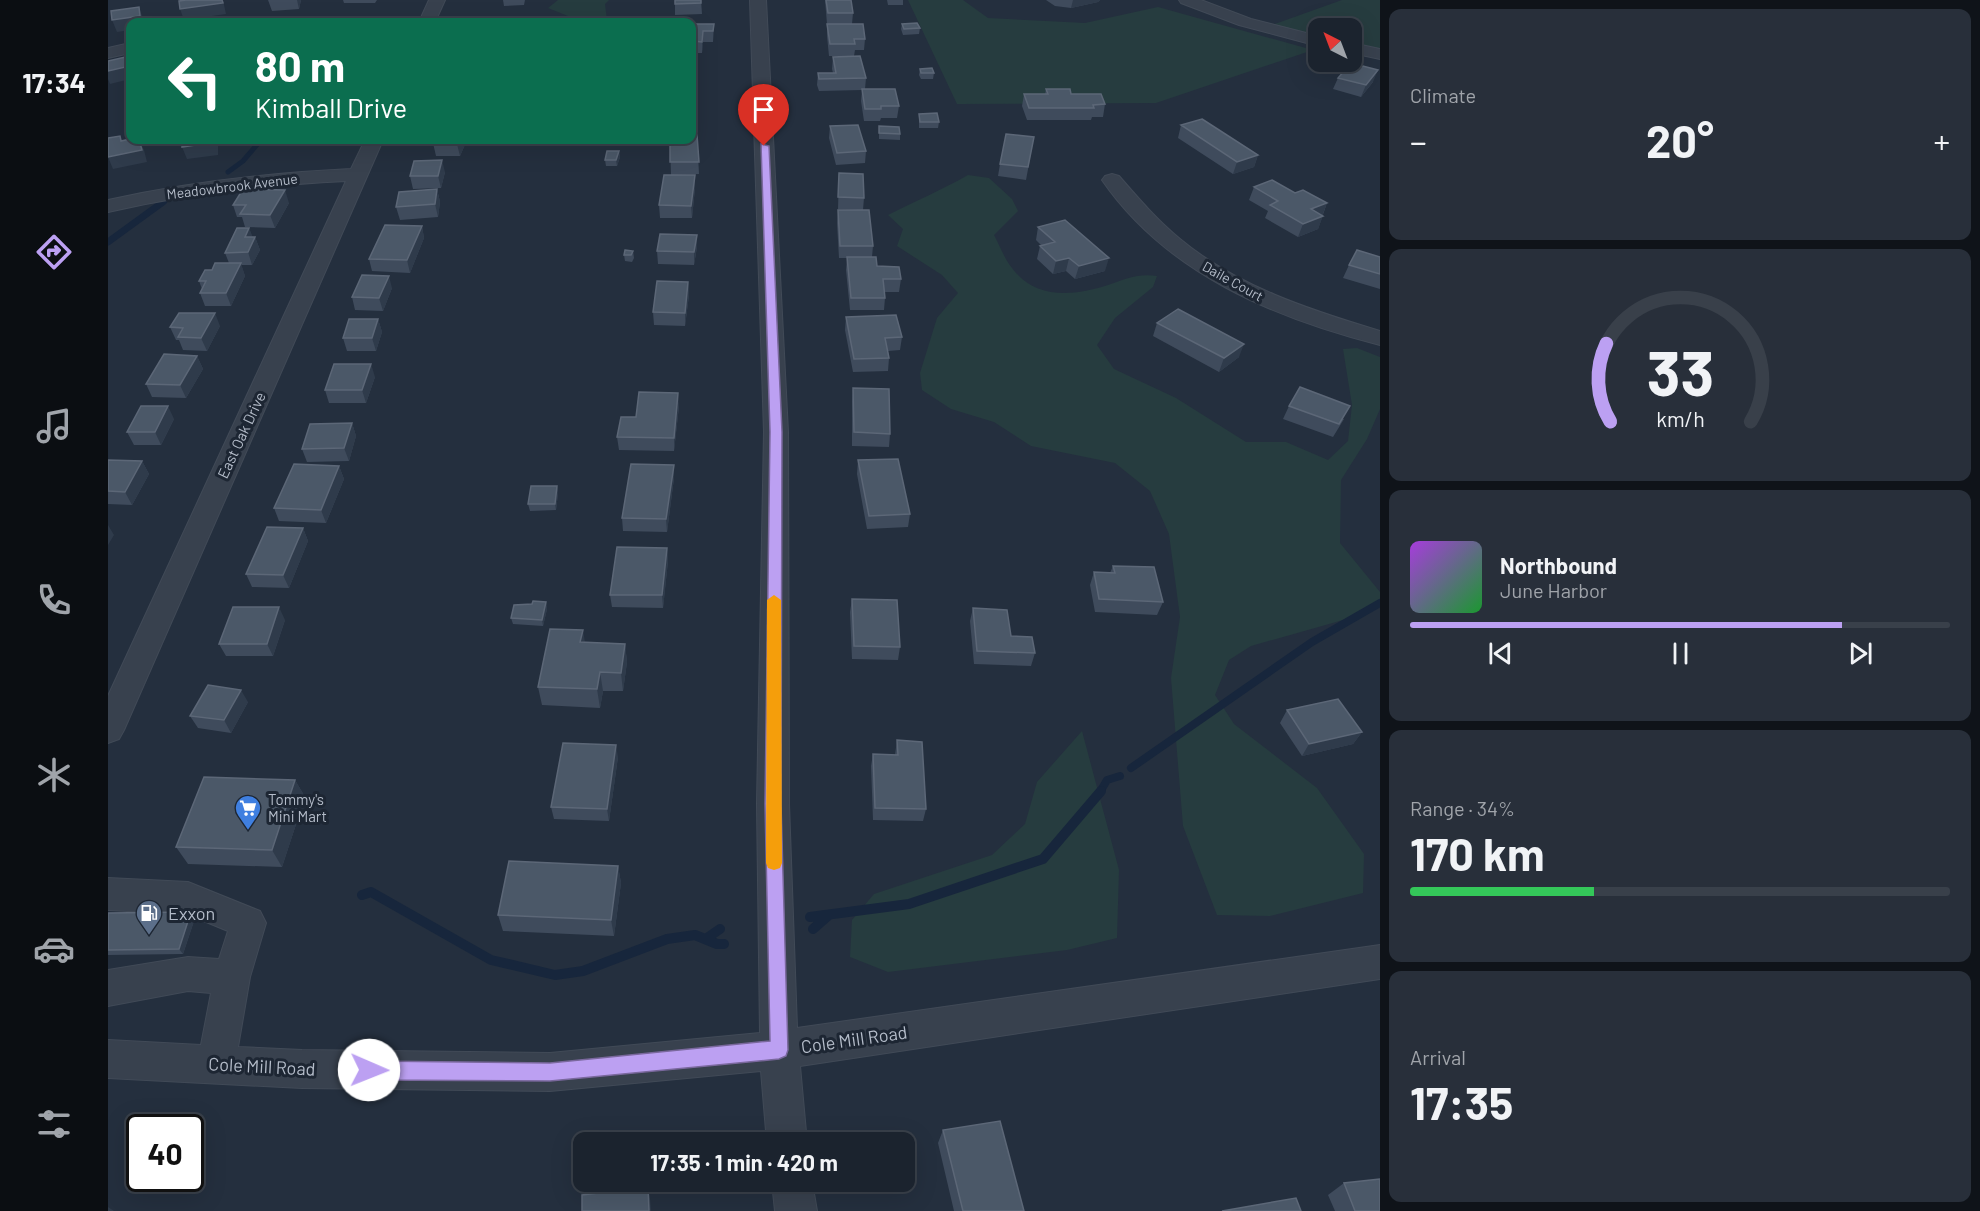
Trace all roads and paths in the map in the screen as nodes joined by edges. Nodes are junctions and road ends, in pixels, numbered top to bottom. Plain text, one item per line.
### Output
1 (437, 0) edge
2 (758, 0) edge
3 (1187, 0) edge
4 (429, 18) edge
5 (1308, 38) edge
6 (126, 49) edge
7 (1362, 50) edge
8 (108, 53) edge
9 (1380, 54) edge
10 (372, 144) edge
11 (357, 176) junction
12 (1112, 180) dead end
13 (108, 206) edge
14 (1380, 338) edge
15 (108, 730) edge
16 (108, 894) edge
17 (1380, 962) edge
18 (232, 977) junction
19 (108, 988) edge
20 (779, 1050) junction
21 (108, 1059) edge
22 (216, 1064) junction
23 (787, 1132) edge
24 (793, 1192) edge
25 (796, 1211) edge

1 - 4 street
2 - 20 street
3 - 5 street
6 - 8 street
7 - 9 street
10 - 11 street, East Oak Drive
11 - 13 street, Meadowbrook Avenue
11 - 15 street, East Oak Drive
12 - 14 street, Daile Court
16 - 18 street
17 - 20 street, Cole Mill Road
18 - 19 street
18 - 22 street
20 - 22 street, Cole Mill Road
20 - 23 street
21 - 22 street, Cole Mill Road
24 - 25 street

